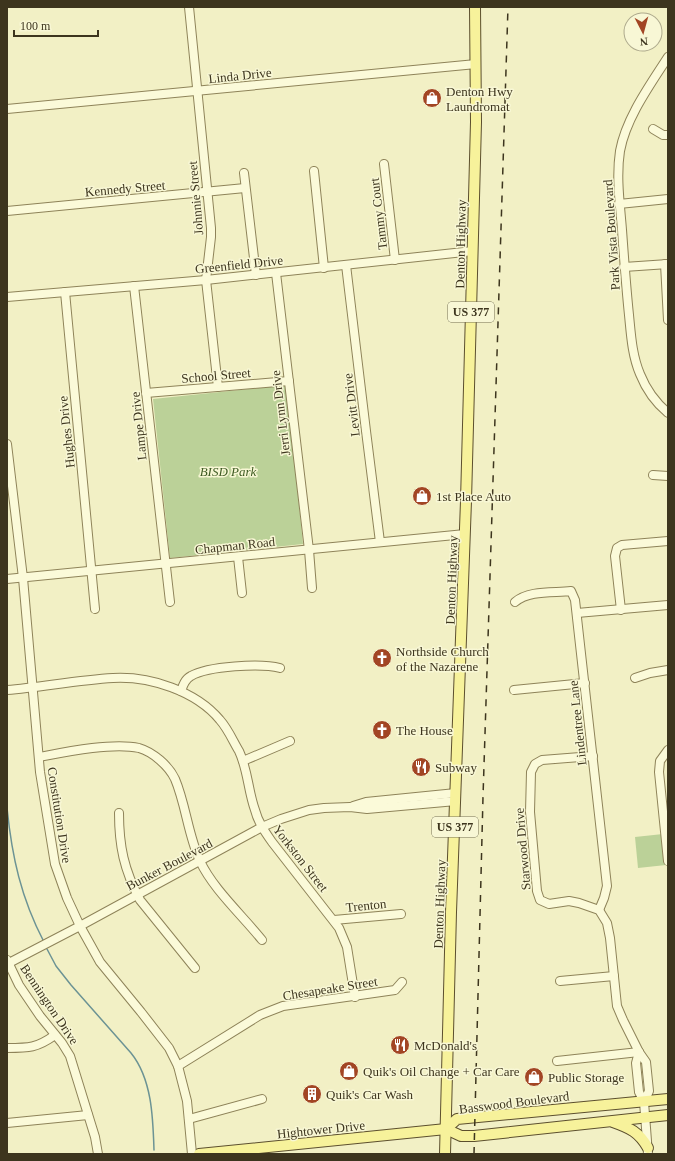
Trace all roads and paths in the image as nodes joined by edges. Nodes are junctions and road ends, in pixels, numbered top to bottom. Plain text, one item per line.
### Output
1 (189, 7) edge
2 (475, 7) edge
3 (668, 57) edge
4 (476, 64) junction
5 (198, 91) junction
6 (7, 109) edge
7 (653, 129) dead end
8 (668, 135) edge
9 (384, 164) dead end
10 (314, 171) dead end
11 (244, 173) dead end
12 (245, 188) junction
13 (206, 192) junction
14 (668, 199) edge
15 (619, 204) junction
16 (7, 211) edge
17 (473, 251) junction
18 (395, 260) junction
19 (666, 264) edge
20 (346, 265) junction
21 (624, 267) junction
22 (324, 268) junction
23 (276, 273) junction
24 (256, 275) junction
25 (206, 280) junction
26 (134, 286) junction
27 (65, 292) junction
28 (7, 297) edge
29 (668, 320) edge
30 (288, 381) junction
31 (218, 387) junction
32 (146, 393) junction
33 (668, 413) edge
34 (7, 444) edge
35 (653, 474) dead end
36 (668, 476) edge
37 (466, 534) junction
38 (668, 541) edge
39 (380, 542) junction
40 (309, 550) junction
41 (238, 557) junction
42 (165, 564) junction
43 (92, 571) junction
44 (23, 578) junction
45 (7, 580) edge
46 (312, 588) dead end
47 (242, 593) dead end
48 (170, 602) dead end
49 (515, 602) dead end
50 (668, 605) edge
51 (95, 609) dead end
52 (621, 610) junction
53 (577, 613) junction
54 (280, 668) dead end
55 (668, 670) edge
56 (635, 678) dead end
57 (585, 682) junction
58 (32, 688) junction
59 (7, 690) edge
60 (514, 690) dead end
61 (181, 691) junction
62 (290, 741) dead end
63 (668, 750) edge
64 (593, 756) junction
65 (39, 757) junction
66 (243, 761) junction
67 (456, 797) junction
68 (119, 813) dead end
69 (262, 827) junction
70 (200, 861) junction
71 (668, 861) edge
72 (137, 895) junction
73 (598, 910) junction
74 (401, 914) dead end
75 (334, 920) junction
76 (80, 926) junction
77 (262, 940) dead end
78 (7, 962) edge
79 (195, 968) dead end
80 (614, 976) junction
81 (560, 981) dead end
82 (402, 982) dead end
83 (355, 997) junction
84 (55, 1035) junction
85 (7, 1048) edge
86 (639, 1052) junction
87 (557, 1061) dead end
88 (178, 1066) junction
89 (262, 1099) dead end
90 (668, 1099) edge
91 (644, 1102) junction
92 (88, 1115) junction
93 (668, 1115) edge
94 (646, 1118) junction
95 (189, 1119) junction
96 (612, 1121) junction
97 (7, 1123) edge
98 (446, 1130) junction
99 (648, 1151) edge
100 (98, 1154) edge
101 (192, 1154) edge
102 (199, 1154) edge
103 (445, 1154) edge

1 - 5 street, Johnnie Street
2 - 4 main road, Denton Highway / US 377
3 - 15 street, Park Vista Boulevard
4 - 5 street, Linda Drive
4 - 17 main road, Denton Highway / US 377
5 - 6 street, Linda Drive
5 - 13 street, Johnnie Street
7 - 8 street
9 - 18 street, Tammy Court
10 - 22 street
11 - 12 street
12 - 13 street, Kennedy Street
12 - 24 street
13 - 16 street, Kennedy Street
13 - 25 street, Johnnie Street
14 - 15 street
15 - 21 street, Park Vista Boulevard
17 - 18 street, Greenfield Drive
17 - 37 main road, Denton Highway / US 377
18 - 20 street, Greenfield Drive
19 - 21 street
19 - 29 street
20 - 22 street, Greenfield Drive
20 - 39 street, Levitt Drive
21 - 33 street, Park Vista Boulevard
22 - 23 street, Greenfield Drive
23 - 24 street, Greenfield Drive
23 - 30 street, Jerri Lynn Drive
24 - 25 street, Greenfield Drive
25 - 26 street, Greenfield Drive
25 - 31 street, Johnnie Street
26 - 27 street, Greenfield Drive
26 - 32 street, Lampe Drive
27 - 28 street, Greenfield Drive
27 - 43 street, Hughes Drive
30 - 31 street, School Street
30 - 40 street, Jerri Lynn Drive
31 - 32 street, School Street
32 - 42 street, Lampe Drive
34 - 44 street, Constitution Drive
35 - 36 street
37 - 39 street, Chapman Road
37 - 67 main road, Denton Highway / US 377
38 - 52 street
39 - 40 street, Chapman Road
40 - 41 street, Chapman Road
40 - 46 street, Jerri Lynn Drive
41 - 42 street, Chapman Road
41 - 47 street
42 - 43 street, Chapman Road
42 - 48 street, Lampe Drive
43 - 44 street, Chapman Road
43 - 51 street, Hughes Drive
44 - 45 street, Chapman Road
44 - 58 street, Constitution Drive
49 - 53 street, Lindentree Lane
50 - 52 street
52 - 53 street
53 - 57 street, Lindentree Lane
54 - 61 street
55 - 56 street
57 - 60 street
57 - 64 street, Lindentree Lane
58 - 59 street, Yorkston Street
58 - 61 street, Yorkston Street
58 - 65 street, Constitution Drive
61 - 66 street, Yorkston Street
62 - 66 street
63 - 71 street
64 - 73 street, Lindentree Lane
64 - 73 street, Starwood Drive
65 - 70 street
65 - 76 street, Constitution Drive
66 - 69 street, Yorkston Street
67 - 69 street, Bunker Boulevard
67 - 98 main road, Denton Highway / US 377
68 - 72 street
69 - 70 street, Bunker Boulevard
69 - 75 street, Yorkston Street
70 - 72 street, Bunker Boulevard
70 - 77 street
72 - 76 street, Bunker Boulevard
72 - 79 street
73 - 80 street
74 - 75 street, Trenton
75 - 83 street, Yorkston Street
76 - 78 street, Bunker Boulevard
76 - 88 street, Constitution Drive
78 - 84 street, Bennington Drive
80 - 81 street
80 - 86 street
82 - 83 street, Chesapeake Street
83 - 88 street, Chesapeake Street
84 - 85 street
84 - 92 street, Bennington Drive
86 - 87 street
86 - 91 street
88 - 95 street, Constitution Drive
89 - 95 street
90 - 91 main road, Basswood Boulevard
91 - 94 street
91 - 98 main road, Basswood Boulevard
92 - 97 street
92 - 100 street, Bennington Drive
93 - 94 main road, Basswood Boulevard
94 - 96 main road, Basswood Boulevard
94 - 99 street
95 - 101 street, Constitution Drive
96 - 98 main road, Basswood Boulevard
96 - 99 main road
98 - 102 main road, Hightower Drive
98 - 103 main road, Denton Highway / US 377

